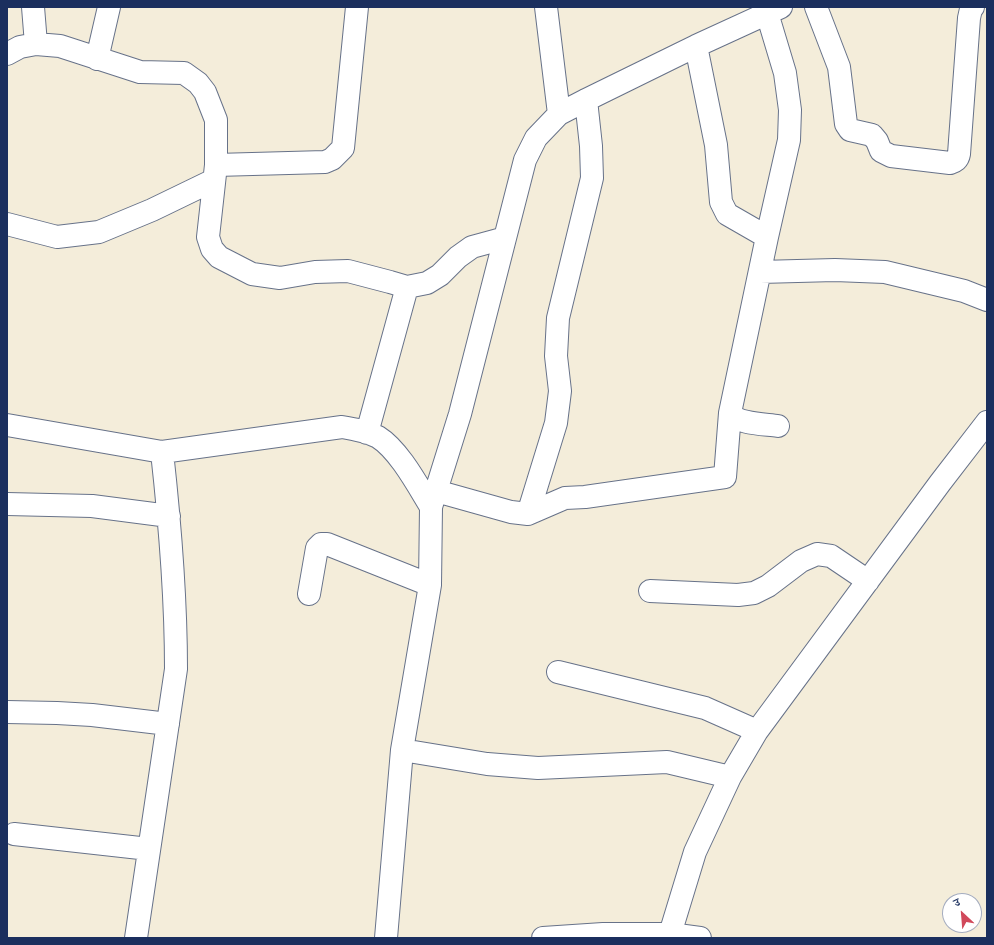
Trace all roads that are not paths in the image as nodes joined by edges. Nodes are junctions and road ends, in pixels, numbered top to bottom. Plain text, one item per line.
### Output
1 (33, 7) edge
2 (109, 7) edge
3 (357, 7) edge
4 (546, 7) edge
5 (816, 7) edge
6 (974, 7) edge
7 (774, 10) edge
8 (36, 44) junction
9 (696, 46) junction
10 (7, 54) edge
11 (97, 59) junction
12 (586, 100) junction
13 (558, 114) junction
14 (215, 172) junction
15 (7, 224) edge
16 (766, 237) junction
17 (505, 238) junction
18 (760, 272) junction
19 (407, 288) junction
20 (987, 300) edge
21 (730, 413) junction
22 (987, 422) edge
23 (7, 425) edge
24 (778, 426) dead end
25 (367, 433) junction
26 (162, 452) junction
27 (433, 499) junction
28 (7, 504) edge
29 (528, 514) junction
30 (169, 516) junction
31 (868, 581) junction
32 (430, 584) junction
33 (650, 590) dead end
34 (309, 594) dead end
35 (558, 672) dead end
36 (7, 712) edge
37 (168, 724) junction
38 (756, 731) junction
39 (402, 750) junction
40 (730, 777) junction
41 (14, 834) dead end
42 (149, 849) junction
43 (670, 934) junction
44 (136, 938) edge
45 (386, 938) edge
46 (543, 938) edge
47 (700, 938) edge

1 - 8 street
2 - 11 street
3 - 14 street
4 - 13 street
5 - 6 street
7 - 9 street
7 - 16 street
8 - 10 street
8 - 11 street
9 - 12 street
9 - 16 street
11 - 14 street
12 - 13 street
12 - 29 street
13 - 17 street
14 - 15 street
14 - 19 street
16 - 18 street
17 - 19 street
17 - 27 street
18 - 20 street
18 - 21 street
19 - 25 street
21 - 24 street
21 - 29 street
22 - 31 street
23 - 26 street
25 - 26 street
25 - 27 street
26 - 30 street
27 - 29 street
27 - 32 street
28 - 30 street
30 - 37 street
31 - 33 street
31 - 38 street
32 - 34 street
32 - 39 street
35 - 38 street
36 - 37 street
37 - 42 street
38 - 40 street
39 - 40 street
39 - 45 street
40 - 43 street
41 - 42 street
42 - 44 street
43 - 46 street
43 - 47 street

